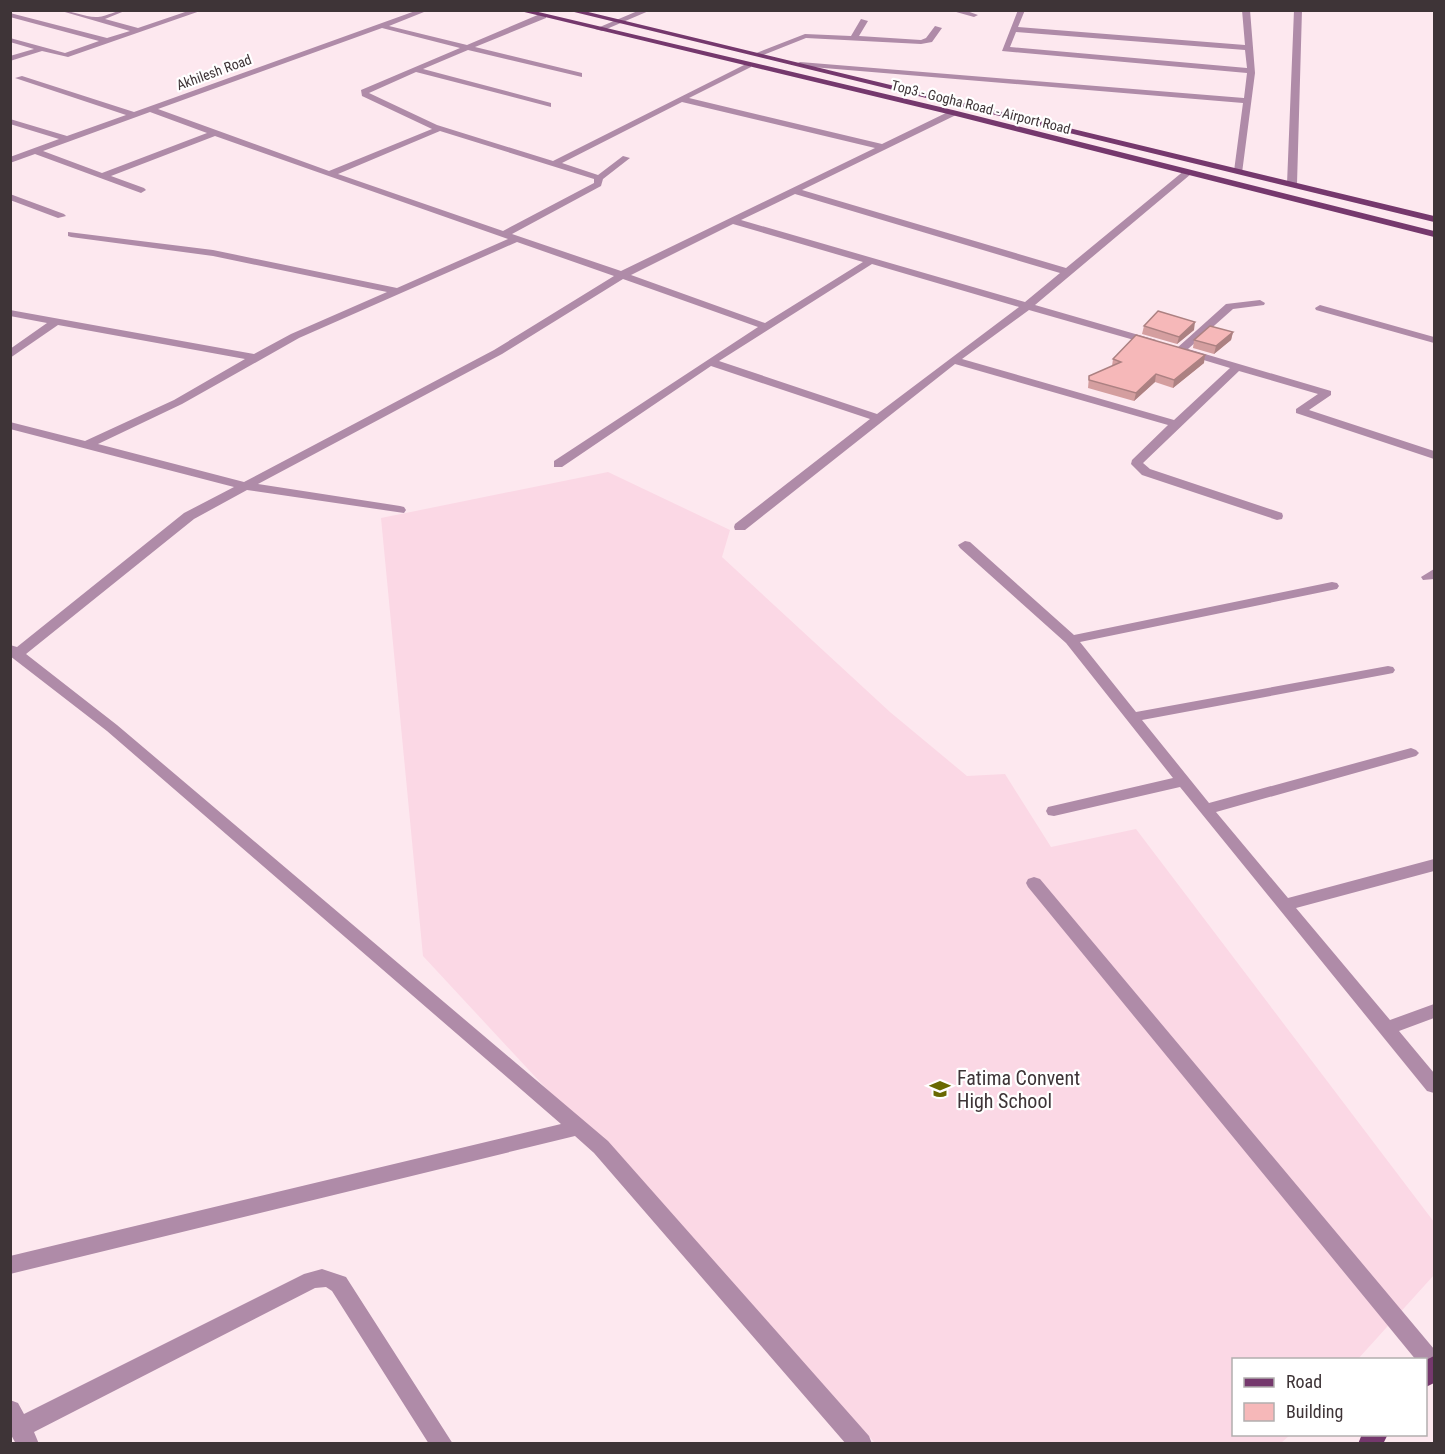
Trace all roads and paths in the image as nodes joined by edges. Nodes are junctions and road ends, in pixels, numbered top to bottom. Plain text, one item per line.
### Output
1 (124, 10) edge
2 (200, 10) edge
3 (426, 10) edge
4 (519, 10) edge
5 (570, 10) edge
6 (648, 10) edge
7 (952, 10) edge
8 (1022, 10) edge
9 (1246, 10) edge
10 (1298, 10) edge
11 (65, 11) edge
12 (10, 15) edge
13 (974, 15) dead end
14 (543, 16) junction
15 (96, 20) junction
16 (864, 21) dead end
17 (618, 22) junction
18 (381, 26) junction
19 (938, 28) dead end
20 (599, 29) junction
21 (1013, 29) junction
22 (139, 31) junction
23 (854, 38) junction
24 (10, 40) edge
25 (108, 41) junction
26 (465, 48) junction
27 (1249, 48) junction
28 (41, 49) junction
29 (758, 54) junction
30 (10, 59) edge
31 (800, 64) junction
32 (748, 65) junction
33 (416, 69) junction
34 (1251, 71) junction
35 (579, 75) dead end
36 (19, 78) dead end
37 (681, 99) junction
38 (1247, 101) junction
39 (548, 105) dead end
40 (149, 109) junction
41 (953, 113) junction
42 (133, 115) junction
43 (10, 121) edge
44 (436, 127) junction
45 (215, 133) junction
46 (67, 139) junction
47 (883, 147) junction
48 (35, 151) junction
49 (626, 158) dead end
50 (10, 160) edge
51 (556, 164) junction
52 (1239, 171) junction
53 (1188, 172) junction
54 (330, 174) junction
55 (102, 176) junction
56 (599, 178) junction
57 (1292, 184) junction
58 (141, 190) dead end
59 (795, 190) junction
60 (10, 197) edge
61 (61, 216) dead end
62 (1434, 219) edge
63 (733, 221) junction
64 (71, 234) dead end
65 (503, 234) junction
66 (1434, 234) edge
67 (517, 239) junction
68 (872, 261) junction
69 (1068, 272) junction
70 (622, 275) junction
71 (398, 291) junction
72 (1260, 303) dead end
73 (1027, 306) junction
74 (1320, 309) dead end
75 (10, 313) edge
76 (54, 322) junction
77 (767, 327) junction
78 (1434, 340) edge
79 (1170, 347) junction
80 (10, 355) edge
81 (256, 358) junction
82 (953, 360) junction
83 (710, 362) junction
84 (1237, 367) junction
85 (880, 419) junction
86 (1176, 424) junction
87 (10, 425) edge
88 (86, 445) junction
89 (1434, 455) edge
90 (558, 464) dead end
91 (245, 486) junction
92 (400, 510) dead end
93 (1277, 516) dead end
94 (740, 527) dead end
95 (965, 545) dead end
96 (1332, 586) dead end
97 (1071, 640) junction
98 (14, 651) edge
99 (1388, 670) dead end
100 (1132, 717) junction
101 (1411, 753) dead end
102 (1184, 781) junction
103 (1206, 809) junction
104 (1054, 812) dead end
105 (1434, 865) edge
106 (1034, 883) dead end
107 (1285, 905) junction
108 (1434, 1011) edge
109 (1386, 1028) junction
110 (1434, 1086) edge
111 (578, 1128) junction
112 (10, 1264) edge
113 (1434, 1366) edge
114 (20, 1427) edge
115 (442, 1443) edge
116 (861, 1443) edge

1 - 15 street
2 - 22 street
3 - 18 street, Akhilesh Road
4 - 14 main road, Top3 - Gogha Road - Airport Road
5 - 17 main road, Top3 - Gogha Road - Airport Road
6 - 17 street
7 - 13 street
8 - 21 street
9 - 27 street
10 - 57 street
11 - 15 street
12 - 25 street
14 - 20 main road, Top3 - Gogha Road - Airport Road
14 - 26 street
15 - 22 street
16 - 23 street
17 - 20 street
17 - 29 main road, Top3 - Gogha Road - Airport Road
18 - 26 street
18 - 40 street, Akhilesh Road
19 - 23 street
20 - 32 main road, Top3 - Gogha Road - Airport Road
21 - 27 street
21 - 34 street
22 - 25 street
23 - 29 street
24 - 28 street
25 - 28 street
26 - 33 street
26 - 35 street
27 - 34 street
28 - 30 street
29 - 31 main road, Top3 - Gogha Road - Airport Road
31 - 38 street
31 - 52 main road, Top3 - Gogha Road - Airport Road
32 - 37 street
32 - 41 main road, Top3 - Gogha Road - Airport Road
33 - 39 street
33 - 44 street
34 - 38 street
36 - 42 street
37 - 47 street
37 - 51 street
38 - 52 street
40 - 42 street, Akhilesh Road
40 - 45 street
41 - 47 street
41 - 53 main road, Top3 - Gogha Road - Airport Road
42 - 46 street, Akhilesh Road
43 - 46 street
44 - 51 street
44 - 54 street
45 - 54 street
45 - 55 street
46 - 48 street, Akhilesh Road
47 - 59 street
48 - 50 street, Akhilesh Road
48 - 55 street
49 - 56 street
51 - 56 street
52 - 57 main road, Top3 - Gogha Road - Airport Road
53 - 66 main road, Top3 - Gogha Road - Airport Road
53 - 69 street
54 - 65 street
55 - 58 street
56 - 65 street
57 - 62 main road, Top3 - Gogha Road - Airport Road
59 - 63 street
59 - 69 street
60 - 61 street
63 - 68 street
63 - 70 street
64 - 71 street
65 - 67 street
67 - 70 street
67 - 71 street
68 - 73 street
68 - 77 street
69 - 73 street
70 - 77 street
70 - 91 street
71 - 81 street
72 - 79 street
73 - 79 street
73 - 82 street
74 - 78 street
75 - 76 street
76 - 80 street
76 - 81 street
77 - 83 street
79 - 84 street
81 - 88 street
82 - 85 street
82 - 86 street
83 - 85 street
83 - 90 street
84 - 86 street
84 - 89 street
85 - 94 street
86 - 93 street
87 - 88 street
88 - 91 street
91 - 92 street
91 - 98 street
95 - 97 street
96 - 97 street
97 - 100 street
98 - 111 street
99 - 100 street
100 - 102 street
101 - 103 street
102 - 103 street
102 - 104 street
103 - 107 street
105 - 107 street
106 - 113 street
107 - 109 street
108 - 109 street
109 - 110 street
111 - 112 street
111 - 116 street
114 - 115 street

